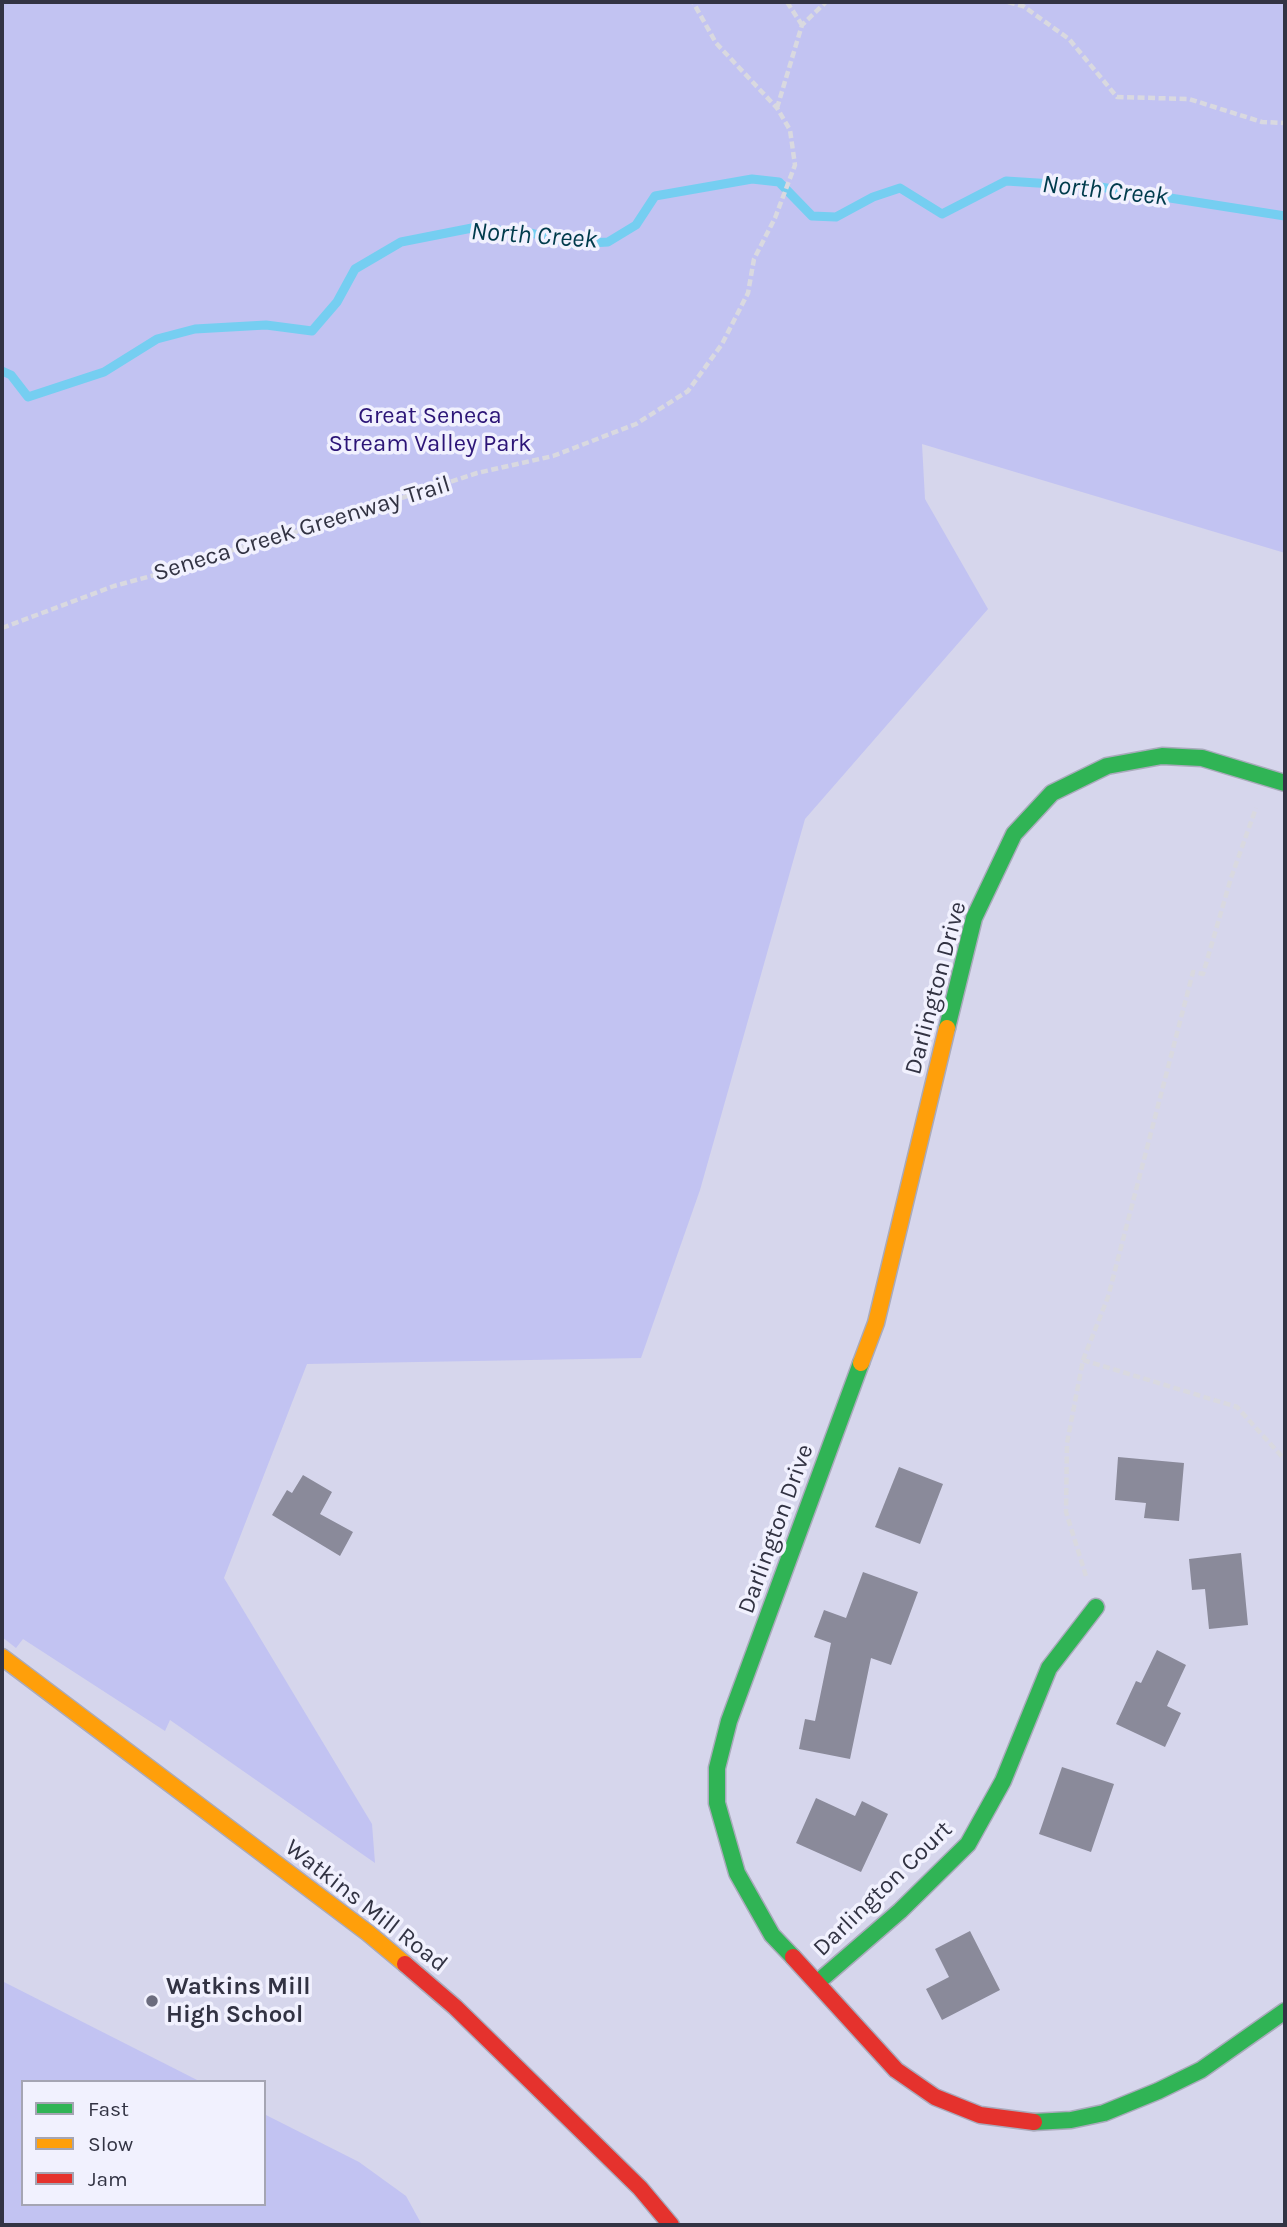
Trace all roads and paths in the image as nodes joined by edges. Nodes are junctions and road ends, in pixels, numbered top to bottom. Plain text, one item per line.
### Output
1 (693, 2) edge
2 (787, 2) edge
3 (827, 2) edge
4 (1008, 2) edge
5 (802, 25) junction
6 (777, 108) junction
7 (1285, 123) edge
8 (2, 628) edge
9 (1267, 778) junction
10 (1285, 783) edge
11 (1083, 1360) junction
12 (1285, 1460) edge
13 (1096, 1607) joint
14 (2, 1657) edge
15 (818, 1982) junction
16 (1285, 2011) edge
17 (671, 2225) edge

1 - 6 path, Seneca Creek Greenway Trail
2 - 5 path
3 - 5 path
4 - 7 path
5 - 6 path
6 - 8 path, Seneca Creek Greenway Trail
9 - 10 street, Darlington Drive
9 - 11 path
9 - 15 street, Darlington Drive
11 - 12 path
11 - 13 path
13 - 15 street, Darlington Court
14 - 17 street, Watkins Mill Road
15 - 16 street, Darlington Drive

